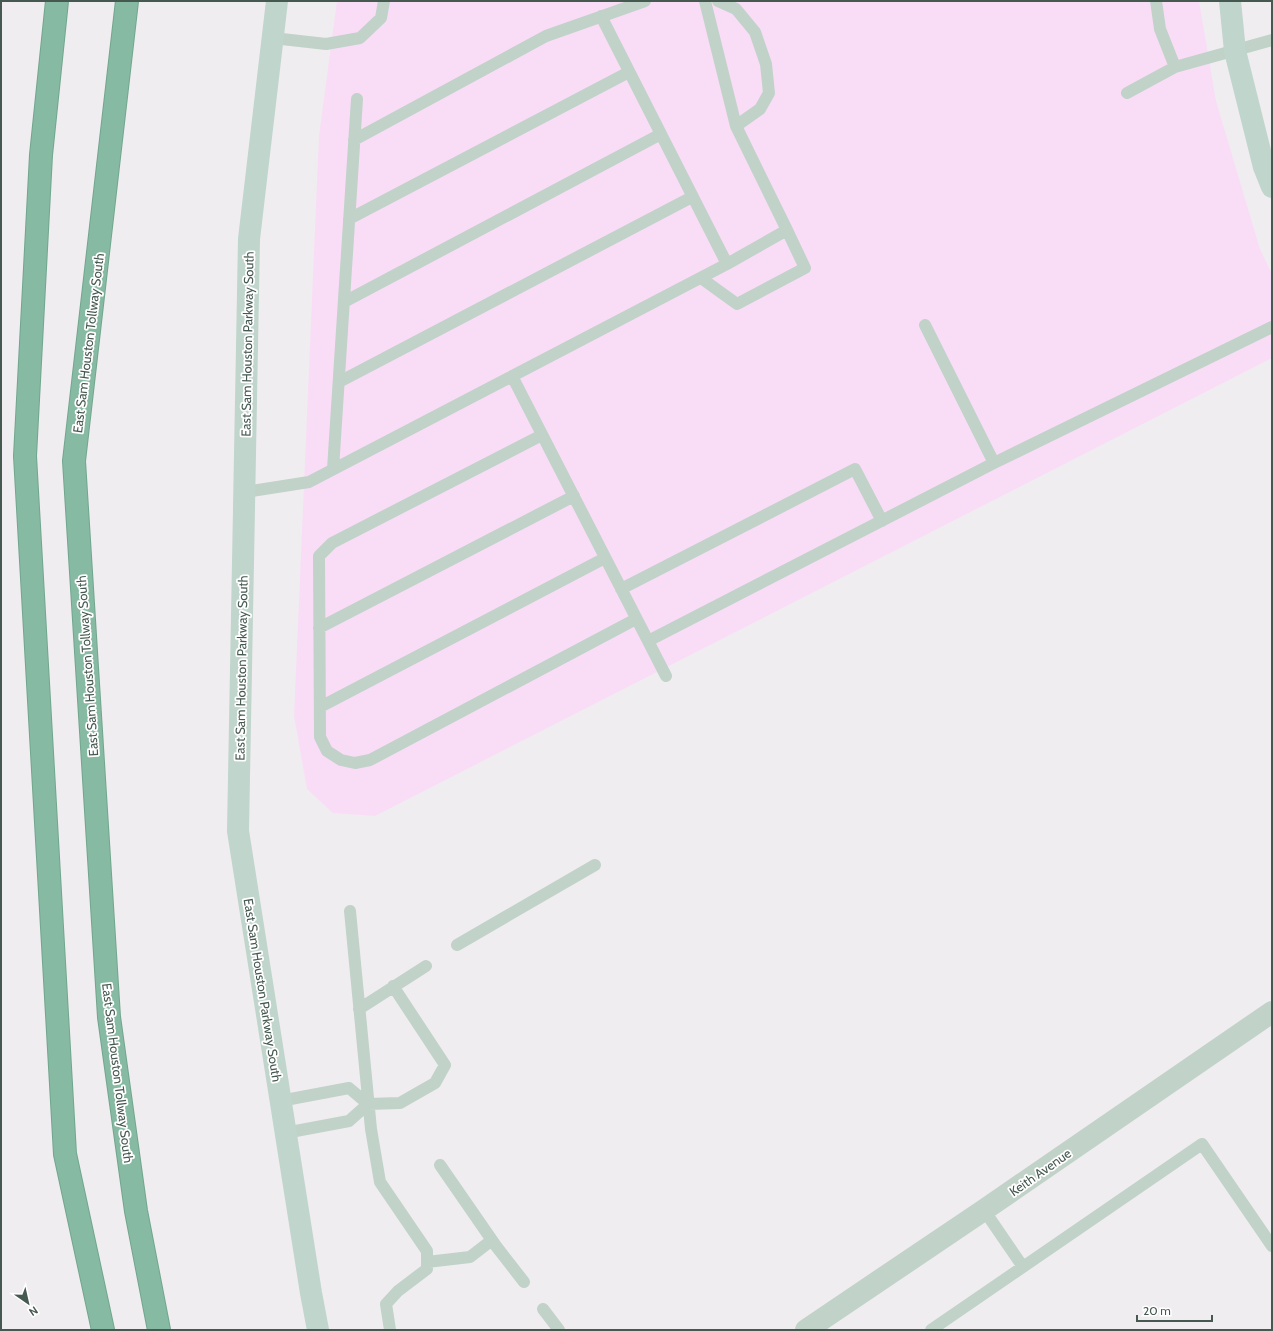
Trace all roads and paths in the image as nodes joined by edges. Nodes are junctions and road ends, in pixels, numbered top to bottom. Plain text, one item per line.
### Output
1 (57, 1) edge
2 (127, 1) edge
3 (277, 1) edge
4 (384, 1) edge
5 (645, 1) edge
6 (705, 1) edge
7 (718, 1) edge
8 (1156, 1) edge
9 (1230, 1) edge
10 (601, 16) junction
11 (273, 38) junction
12 (1272, 40) edge
13 (1235, 51) junction
14 (1175, 67) junction
15 (630, 72) junction
16 (1127, 93) dead end
17 (357, 99) dead end
18 (736, 126) junction
19 (661, 134) junction
20 (354, 140) junction
21 (1272, 187) edge
22 (692, 197) junction
23 (350, 219) junction
24 (787, 230) junction
25 (727, 264) junction
26 (701, 278) junction
27 (344, 302) junction
28 (925, 325) dead end
29 (1272, 327) edge
30 (512, 376) junction
31 (339, 382) junction
32 (542, 435) junction
33 (994, 463) junction
34 (333, 470) junction
35 (245, 492) junction
36 (574, 496) junction
37 (882, 521) junction
38 (605, 558) junction
39 (621, 589) junction
40 (636, 619) junction
41 (319, 628) junction
42 (648, 641) junction
43 (666, 676) dead end
44 (320, 707) junction
45 (594, 865) dead end
46 (350, 911) dead end
47 (457, 945) dead end
48 (426, 966) dead end
49 (394, 986) junction
50 (359, 1009) junction
51 (1272, 1012) edge
52 (280, 1101) junction
53 (368, 1104) junction
54 (285, 1132) junction
55 (65, 1154) junction
56 (440, 1165) dead end
57 (984, 1210) junction
58 (136, 1212) junction
59 (492, 1240) junction
60 (1272, 1246) edge
61 (427, 1262) junction
62 (1023, 1267) junction
63 (524, 1282) dead end
64 (543, 1309) dead end
65 (93, 1330) edge
66 (103, 1330) edge
67 (159, 1330) edge
68 (169, 1330) edge
69 (318, 1330) edge
70 (390, 1330) edge
71 (559, 1330) edge
72 (806, 1330) edge
73 (931, 1330) edge

1 - 55 highway
2 - 58 highway, East Sam Houston Tollway South
3 - 11 main road, East Sam Houston Parkway South
4 - 11 lane
5 - 10 lane
6 - 18 lane
7 - 18 lane
8 - 14 lane
9 - 13 main road
10 - 15 lane
10 - 20 lane
11 - 35 main road, East Sam Houston Parkway South
12 - 13 lane
13 - 14 lane
13 - 21 main road
14 - 16 lane
15 - 19 lane
15 - 23 lane
17 - 20 lane
18 - 24 lane
19 - 22 lane
19 - 27 lane
20 - 23 lane
22 - 25 lane
22 - 31 lane
23 - 27 lane
24 - 25 lane
24 - 26 lane
25 - 26 lane
26 - 30 lane
27 - 31 lane
28 - 33 lane
29 - 33 lane
30 - 32 lane
30 - 34 lane
31 - 34 lane
32 - 36 lane
32 - 41 lane
33 - 37 lane
34 - 35 lane
35 - 52 main road, East Sam Houston Parkway South
36 - 38 lane
36 - 41 lane
37 - 39 lane
37 - 42 lane
38 - 39 lane
38 - 44 lane
39 - 40 lane
40 - 42 lane
40 - 44 lane
41 - 44 lane
42 - 43 lane
45 - 47 lane
46 - 50 lane
48 - 49 lane
49 - 50 lane
49 - 53 lane
50 - 53 lane
51 - 57 street, Keith Avenue
52 - 53 lane
52 - 54 main road, East Sam Houston Parkway South
53 - 54 lane
53 - 61 lane
54 - 69 main road, East Sam Houston Parkway South
55 - 65 highway
55 - 66 highway
56 - 59 lane
57 - 62 lane
57 - 72 street, Keith Avenue
58 - 67 highway, East Sam Houston Tollway South
58 - 68 highway
59 - 61 lane
59 - 63 lane
60 - 62 lane
61 - 70 lane
62 - 73 lane
64 - 71 lane

